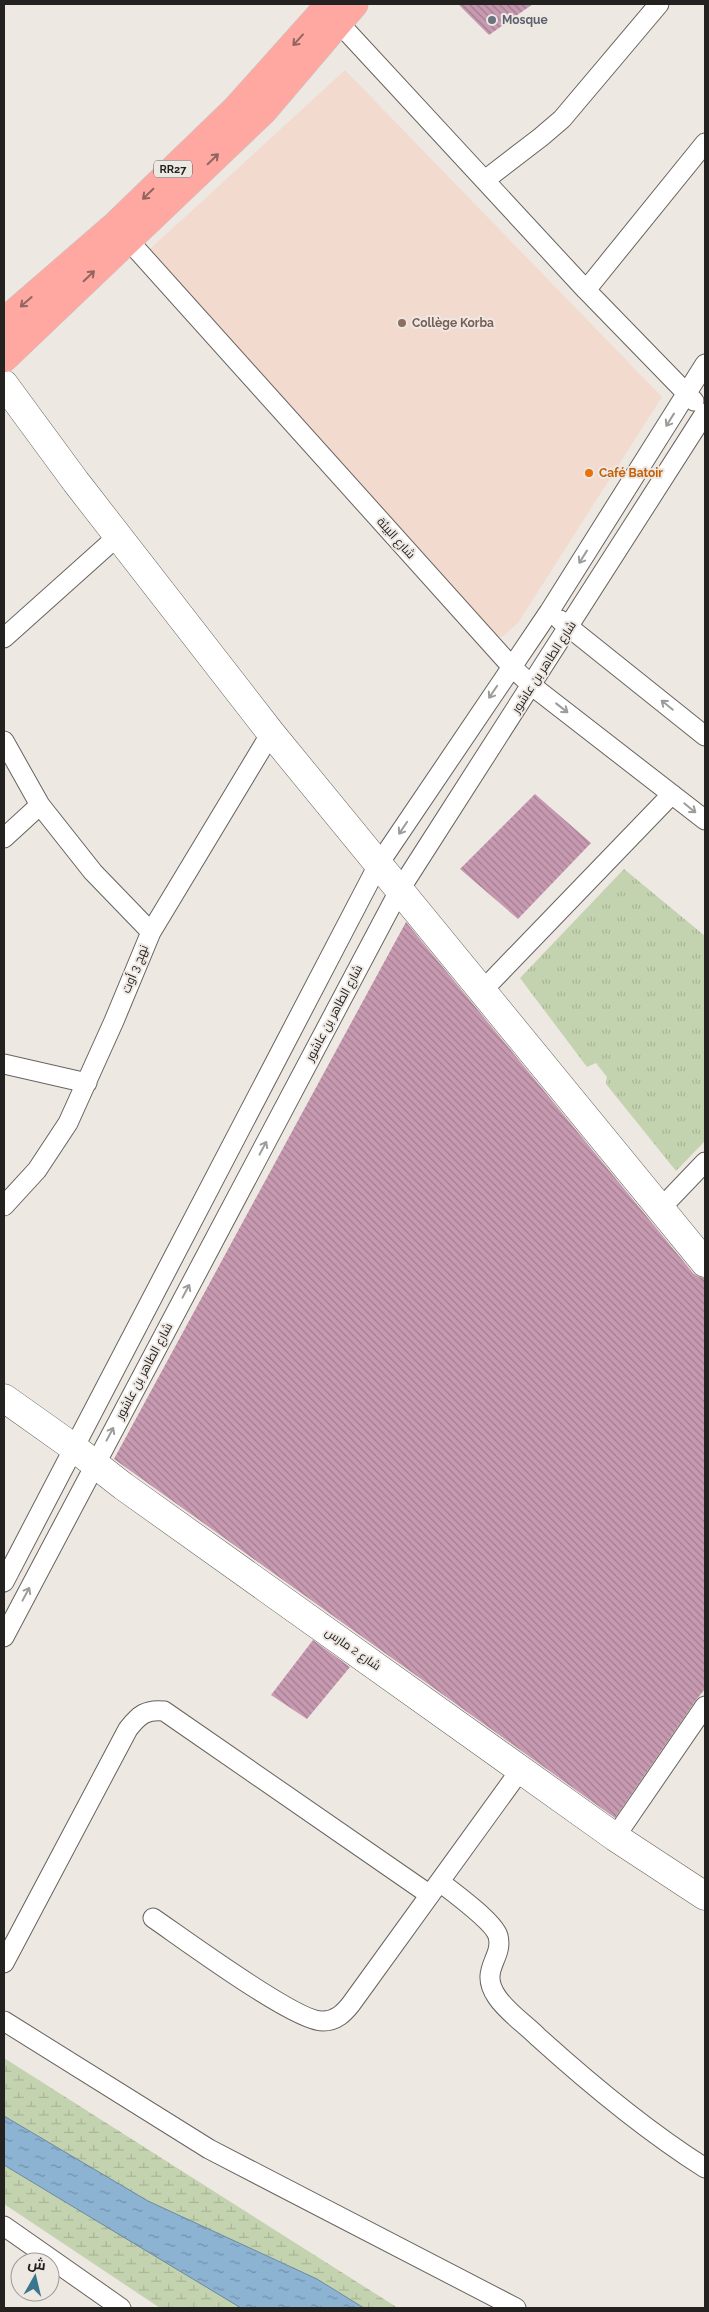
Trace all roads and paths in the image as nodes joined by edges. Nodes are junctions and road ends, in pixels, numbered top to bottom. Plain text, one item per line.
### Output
1 (659, 4) edge
2 (341, 10) edge
3 (705, 143) edge
4 (485, 180) junction
5 (122, 232) junction
6 (586, 290) junction
7 (4, 322) edge
8 (4, 358) edge
9 (705, 364) edge
10 (4, 384) edge
11 (686, 393) junction
12 (705, 413) edge
13 (119, 535) junction
14 (549, 612) junction
15 (570, 627) junction
16 (4, 638) edge
17 (511, 666) junction
18 (532, 684) junction
19 (271, 733) junction
20 (705, 736) edge
21 (4, 741) edge
22 (672, 794) junction
23 (40, 805) junction
24 (705, 820) edge
25 (4, 838) edge
26 (378, 865) junction
27 (399, 891) junction
28 (151, 932) junction
29 (483, 990) junction
30 (4, 1064) edge
31 (86, 1083) junction
32 (705, 1162) edge
33 (4, 1206) edge
34 (661, 1208) junction
35 (705, 1263) edge
36 (4, 1398) edge
37 (73, 1447) junction
38 (94, 1464) junction
39 (4, 1582) edge
40 (4, 1637) edge
41 (705, 1706) edge
42 (521, 1769) junction
43 (615, 1837) junction
44 (435, 1889) junction
45 (705, 1896) edge
46 (153, 1918) dead end
47 (4, 1963) edge
48 (4, 2021) edge
49 (705, 2168) edge
50 (4, 2226) edge
51 (121, 2308) edge
52 (516, 2308) edge

1 - 4 street
2 - 4 street
2 - 5 highway, RR27
3 - 6 street
4 - 6 street
5 -> 7 highway, RR27
8 -> 5 highway, RR27
5 - 17 street, شارع البيئة
6 - 11 street
9 - 11 street
10 - 13 street
11 - 12 street
11 -> 14 street
12 - 15 street, شارع الطاهر بن عاشور
13 - 16 street
13 - 19 street
14 - 15 street
14 - 17 street
15 - 18 street, شارع الطاهر بن عاشور
20 -> 15 street
17 - 18 street, شارع البيئة
17 -> 26 street
18 -> 22 street, شارع البيئة
18 - 27 street, شارع الطاهر بن عاشور
19 - 26 street
19 - 28 street, نهج 3 أوت
21 - 23 street
22 -> 24 street, شارع البيئة
22 - 29 street
23 - 25 street
23 - 28 street
26 - 27 street
26 - 37 street
27 - 29 street
38 -> 27 street, شارع الطاهر بن عاشور
28 - 31 street, نهج 3 أوت
29 - 34 street
30 - 31 street
31 - 33 street, نهج 3 أوت
32 - 34 street
34 - 35 street
36 - 37 street, شارع 2 مارس
37 - 38 street, شارع 2 مارس
37 - 39 street
40 -> 38 street, شارع الطاهر بن عاشور
38 - 42 street, شارع 2 مارس
41 - 43 street
42 - 43 street, شارع 2 مارس
42 - 44 street
43 - 45 street, شارع 2 مارس
44 - 46 street
44 - 47 street
44 - 49 street
48 - 52 street
50 - 51 street

